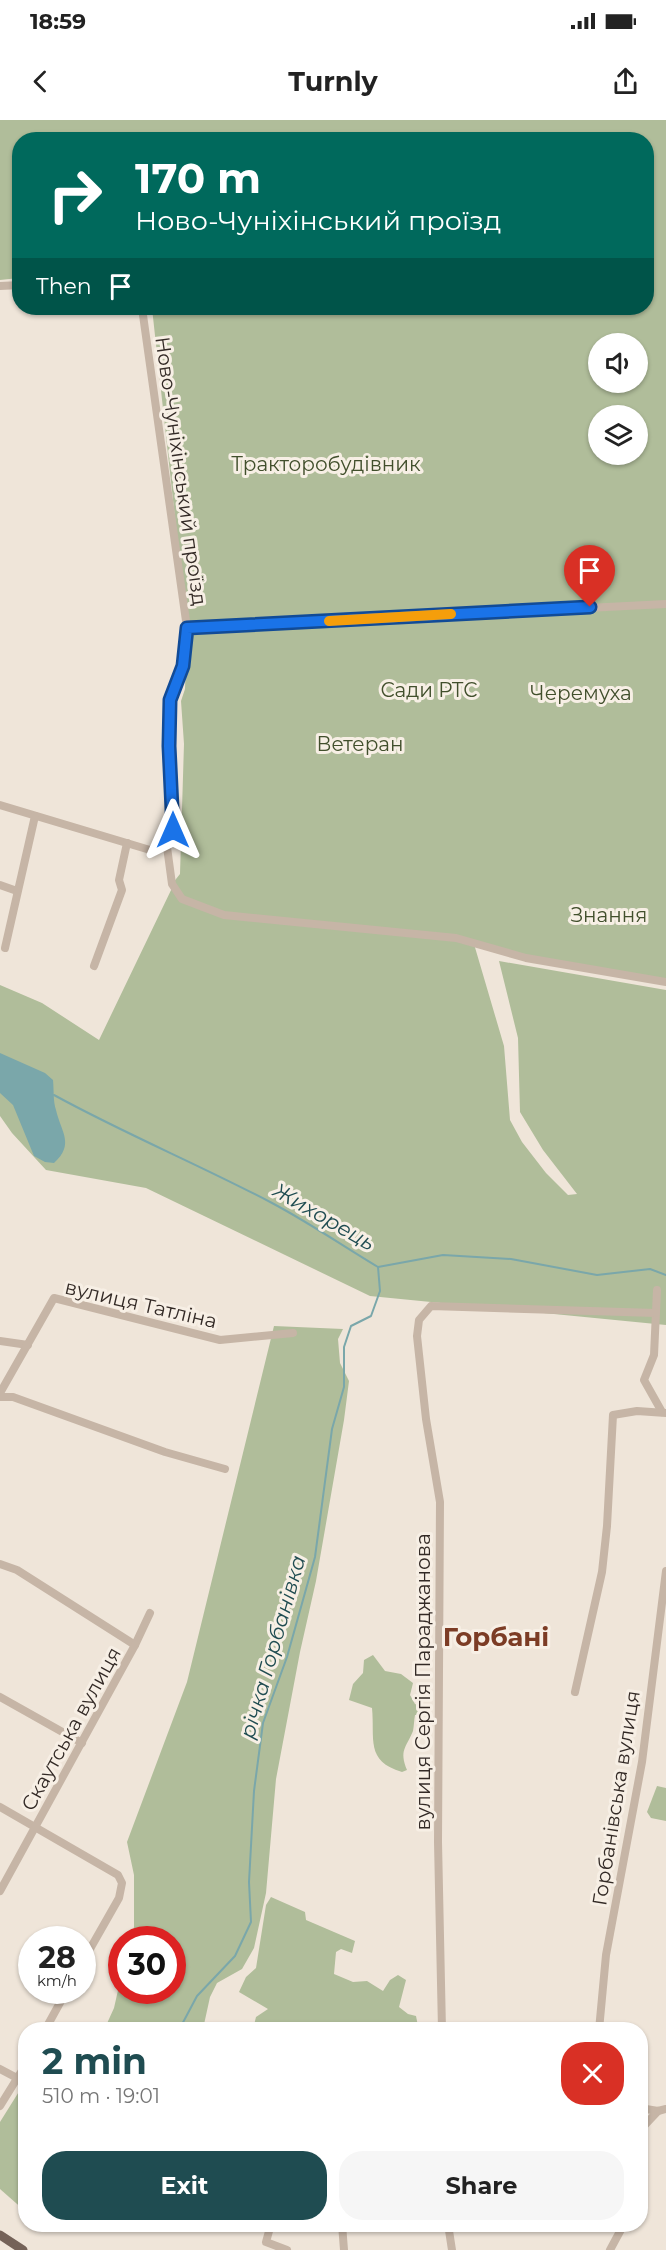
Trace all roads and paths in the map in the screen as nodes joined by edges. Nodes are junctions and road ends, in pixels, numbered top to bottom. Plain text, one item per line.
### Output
1 (143, 315) edge
2 (666, 604) edge
3 (187, 628) junction
4 (0, 805) edge
5 (35, 816) junction
6 (127, 843) junction
7 (167, 847) junction
8 (0, 885) edge
9 (17, 891) junction
10 (5, 948) dead end
11 (94, 966) dead end
12 (666, 982) edge
13 (657, 1290) dead end
14 (656, 1313) junction
15 (293, 1333) dead end
16 (0, 1341) edge
17 (27, 1345) junction
18 (0, 1395) edge
19 (664, 1413) edge
20 (225, 1469) dead end
21 (0, 1564) edge
22 (666, 1571) edge
23 (150, 1613) dead end
24 (135, 1645) junction
25 (575, 1692) dead end
26 (0, 1697) edge
27 (81, 1743) junction
28 (0, 1807) edge
29 (36, 1826) junction
30 (0, 1891) edge
31 (96, 1938) edge
32 (59, 2004) edge
33 (49, 2022) edge
34 (442, 2022) edge
35 (600, 2022) edge
36 (0, 2069) edge
37 (18, 2078) joint
38 (0, 2106) edge
39 (662, 2110) edge
40 (648, 2123) edge
41 (269, 2232) edge
42 (343, 2232) edge
43 (449, 2232) edge
44 (620, 2232) edge
45 (0, 2235) edge
46 (23, 2250) edge
47 (287, 2250) edge
48 (344, 2250) edge
49 (452, 2250) edge
50 (610, 2250) edge

1 - 3 street, Ново-Чуніхінський проїзд
2 - 3 street, Ново-Чуніхінський проїзд
3 - 7 street
4 - 5 street
5 - 6 street
5 - 9 street
6 - 7 street
6 - 11 street
7 - 12 street
8 - 9 street
9 - 10 street
13 - 14 street
14 - 19 street
14 - 34 street, вулиця Сергія Параджанова
15 - 17 street, вулиця Татліна
16 - 17 street
17 - 18 street, вулиця Татліна
18 - 20 street
19 - 25 street
21 - 24 street
22 - 35 street, Горбанівська вулиця
23 - 24 street, Скаутська вулиця
24 - 27 street, Скаутська вулиця
26 - 27 street
27 - 29 street, Скаутська вулиця
28 - 29 street
29 - 30 street, Скаутська вулиця
29 - 31 street
32 - 33 street
36 - 37 street
37 - 38 street
39 - 40 street
41 - 47 street
42 - 48 street
43 - 49 street
44 - 50 street
45 - 46 main road

